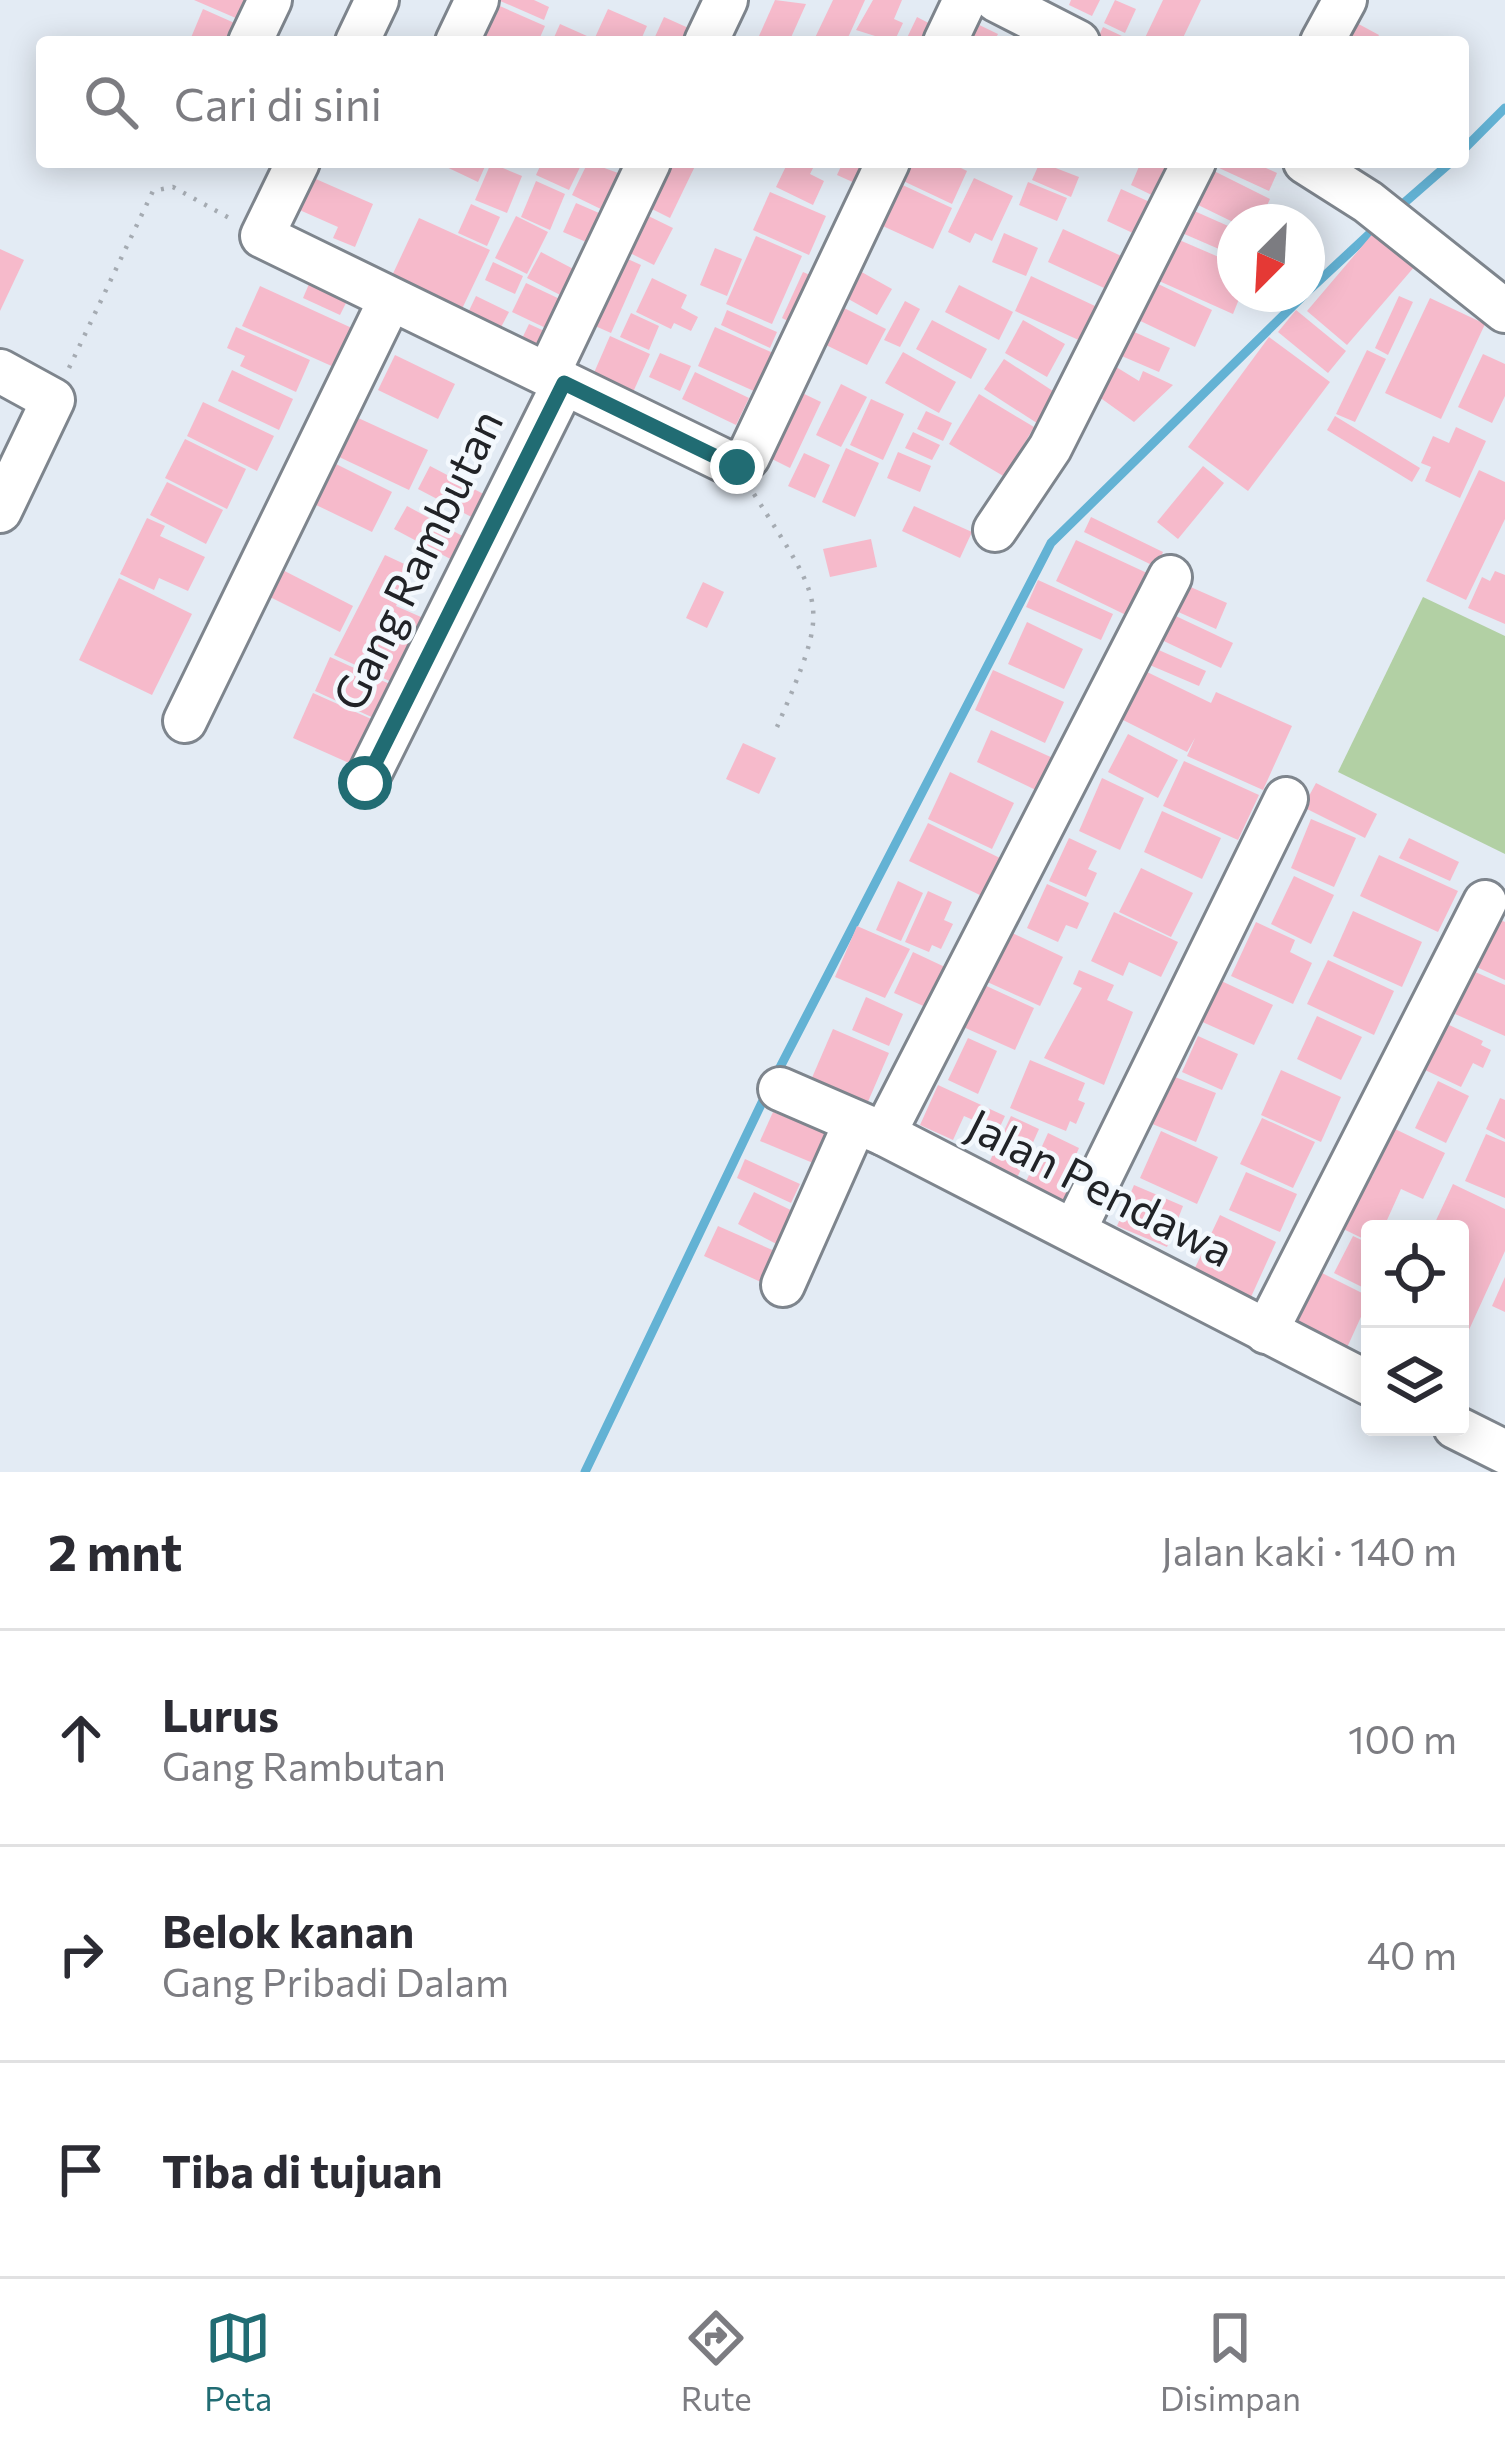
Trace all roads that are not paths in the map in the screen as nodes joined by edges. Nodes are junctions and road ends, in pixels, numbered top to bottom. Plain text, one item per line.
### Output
1 (270, 0) edge
2 (377, 0) edge
3 (477, 0) edge
4 (726, 0) edge
5 (965, 0) edge
6 (996, 0) edge
7 (1345, 0) edge
8 (253, 36) edge
9 (360, 36) edge
10 (461, 36) edge
11 (709, 36) edge
12 (948, 36) edge
13 (1066, 36) edge
14 (1325, 36) edge
15 (295, 168) edge
16 (646, 168) edge
17 (885, 168) edge
18 (1191, 168) edge
19 (1314, 168) edge
20 (390, 300) junction
21 (1505, 311) edge
22 (0, 371) edge
23 (556, 379) junction
24 (0, 511) edge
25 (995, 530) dead end
26 (1170, 577) dead end
27 (185, 721) dead end
28 (365, 783) dead end
29 (1286, 799) dead end
30 (1485, 902) dead end
31 (780, 1089) dead end
32 (870, 1129) junction
33 (1074, 1231) junction
34 (783, 1285) dead end
35 (1266, 1332) junction
36 (1361, 1380) edge
37 (1469, 1434) edge
38 (1505, 1452) edge

1 - 8 street
2 - 9 street
3 - 10 street
4 - 11 street
5 - 12 street
6 - 13 street
7 - 14 street
15 - 20 street
16 - 23 street, Gang Rambutan
17 - 23 street
18 - 25 street
19 - 21 street
20 - 23 street
20 - 27 street
22 - 24 street
23 - 28 street, Gang Rambutan
26 - 32 street
29 - 33 street
30 - 35 street
31 - 32 street, Jalan Pendawa
32 - 33 street, Jalan Pendawa
32 - 34 street
33 - 35 street, Jalan Pendawa
35 - 36 street, Jalan Pendawa
37 - 38 street

